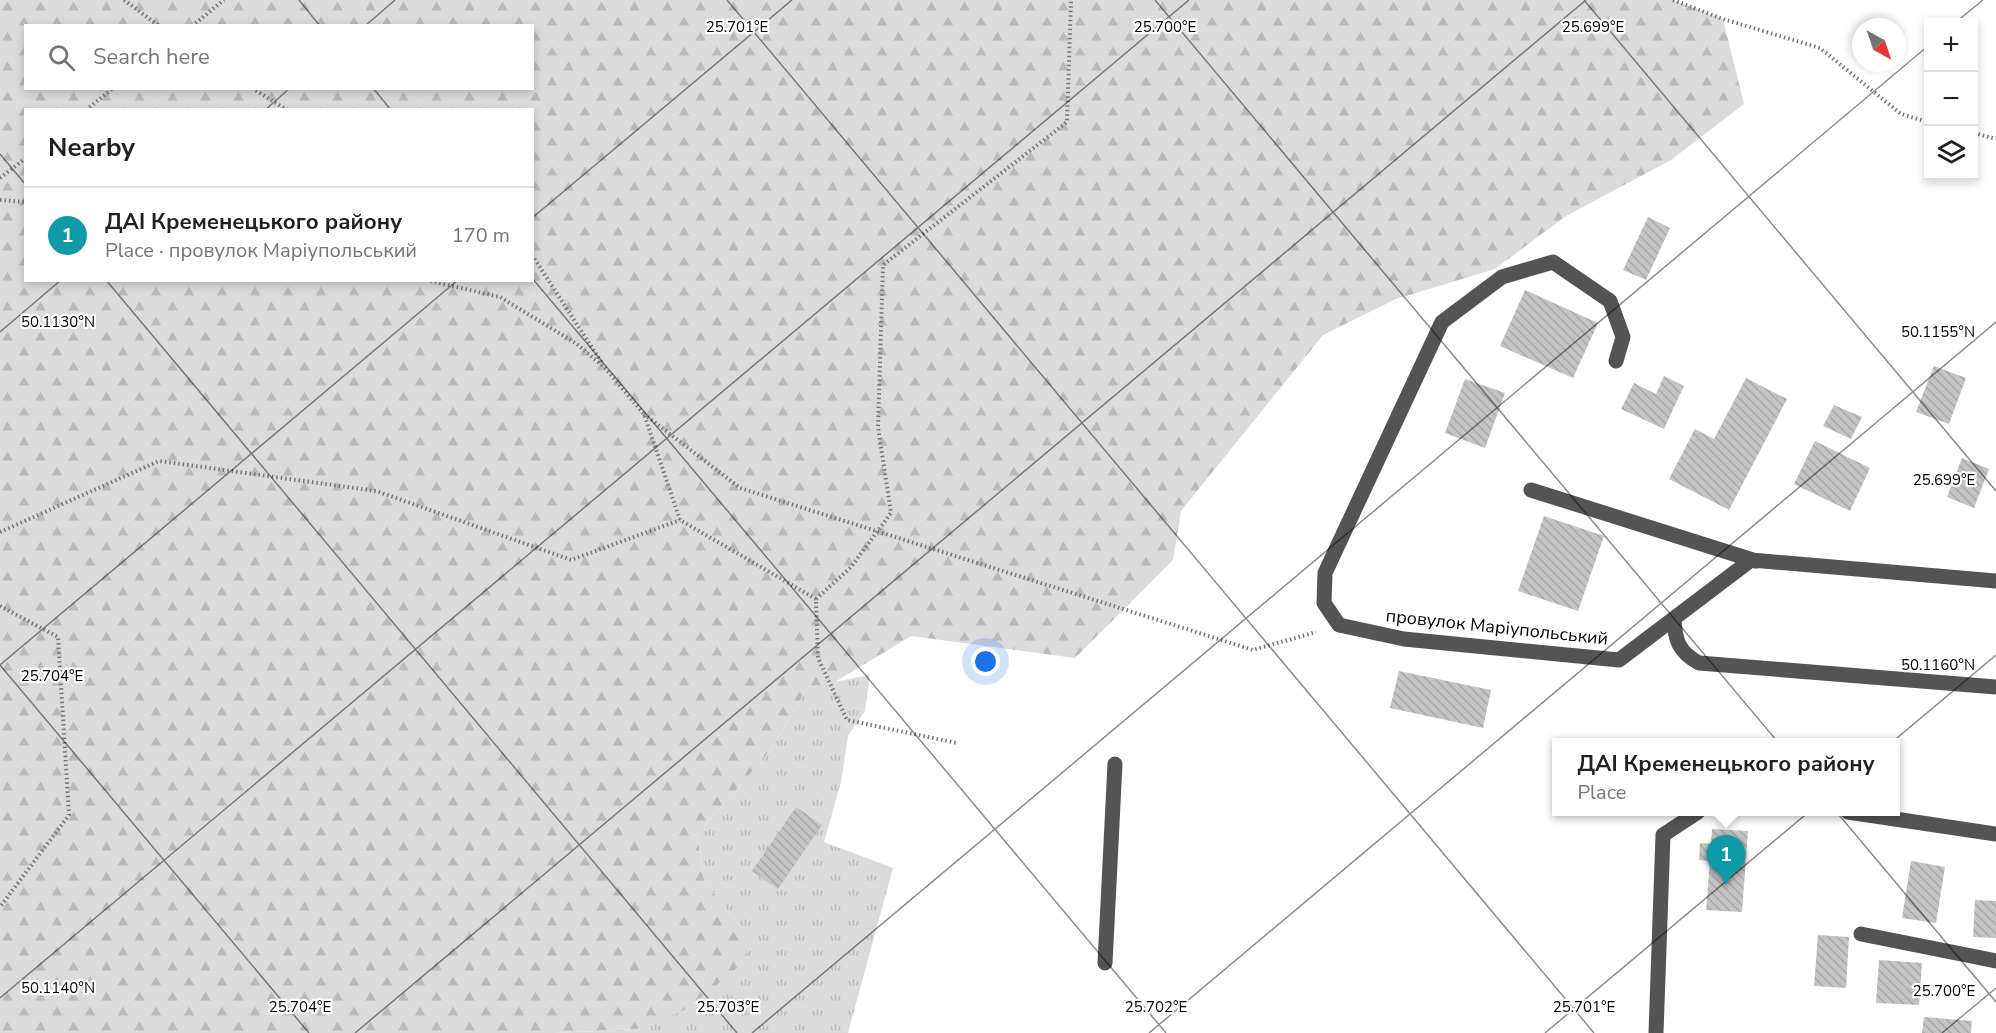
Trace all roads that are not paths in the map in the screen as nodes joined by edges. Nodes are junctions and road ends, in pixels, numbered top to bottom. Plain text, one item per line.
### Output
1 (1616, 361) dead end
2 (1531, 490) dead end
3 (1756, 561) junction
4 (1996, 580) edge
5 (1674, 618) junction
6 (1996, 687) edge
7 (1115, 764) dead end
8 (1692, 816) edge
9 (1875, 816) edge
10 (1996, 834) edge
11 (1862, 934) dead end
12 (1996, 961) edge
13 (1105, 963) dead end
14 (1656, 1033) edge

1 - 5 street, провулок Маріупольський
2 - 3 street
3 - 4 street
3 - 5 street, провулок Маріупольський
5 - 6 street
7 - 13 street
8 - 14 street
9 - 10 street
11 - 12 street

